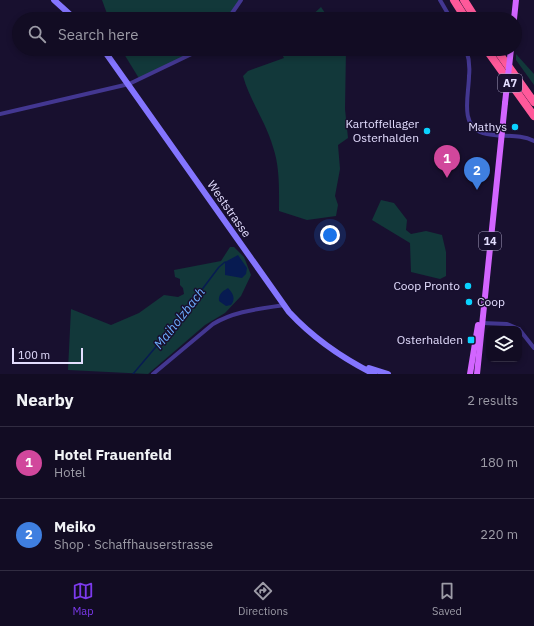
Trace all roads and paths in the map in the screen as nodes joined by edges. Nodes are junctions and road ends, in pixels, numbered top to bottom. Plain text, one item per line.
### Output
1 (54, 0) edge
2 (241, 0) edge
3 (440, 0) edge
4 (454, 0) edge
5 (464, 0) edge
6 (516, 0) edge
7 (67, 12) edge
8 (233, 12) edge
9 (447, 12) edge
10 (462, 12) edge
11 (472, 12) edge
12 (515, 12) edge
13 (108, 56) edge
14 (187, 56) edge
15 (467, 56) edge
16 (491, 56) edge
17 (501, 56) edge
18 (510, 56) edge
19 (129, 84) junction
20 (534, 102) edge
21 (0, 114) edge
22 (534, 116) edge
23 (502, 136) junction
24 (534, 141) edge
25 (485, 292) junction
26 (284, 305) junction
27 (482, 322) junction
28 (514, 326) edge
29 (522, 333) edge
30 (534, 348) edge
31 (355, 364) junction
32 (153, 374) edge
33 (374, 374) edge
34 (388, 374) edge
35 (470, 374) edge
36 (477, 374) edge

1 - 7 main road
2 - 8 street
3 - 9 street
4 - 10 highway
5 - 11 highway
6 - 12 main road
13 - 19 main road, Weststrasse
14 - 19 street
15 - 23 street
16 - 22 highway, A7
17 - 20 highway, A7
18 - 23 main road, 14, bridge
19 - 21 street
19 - 26 main road, Weststrasse
23 - 24 street
23 - 25 main road, 14
25 - 27 main road, 14
25 - 35 main road, 14
26 - 31 main road, Weststrasse
26 - 32 street
27 - 28 street
27 - 36 main road, 14
29 - 30 street
31 - 33 main road, Weststrasse
31 - 34 main road, Weststrasse

